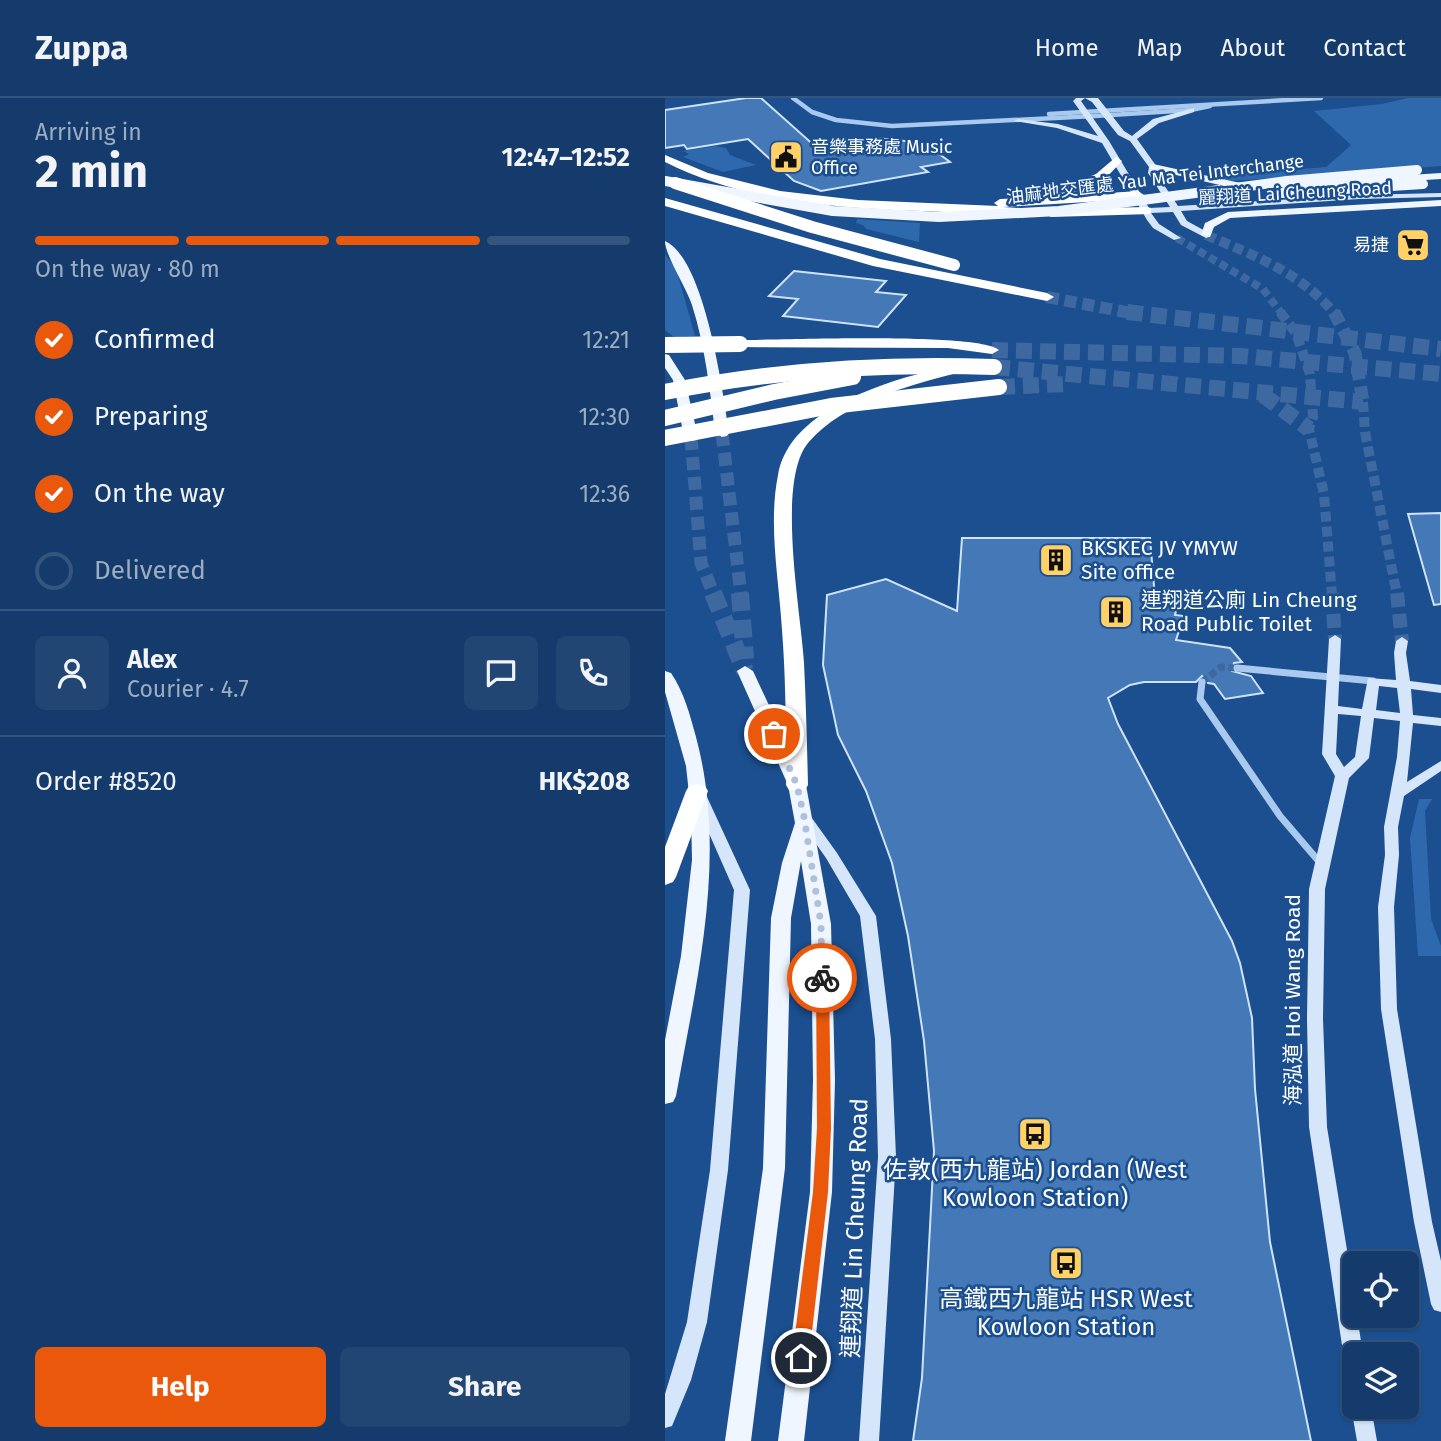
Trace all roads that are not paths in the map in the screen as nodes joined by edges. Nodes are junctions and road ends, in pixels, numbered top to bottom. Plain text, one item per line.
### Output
1 (793, 98) edge
2 (1081, 98) edge
3 (1088, 98) edge
4 (1321, 98) edge
5 (1210, 106) junction
6 (1191, 110) junction
7 (1105, 113) junction
8 (1086, 114) junction
9 (1001, 121) junction
10 (1018, 121) junction
11 (1133, 139) junction
12 (1105, 141) junction
13 (665, 158) edge
14 (1116, 161) junction
15 (1153, 167) junction
16 (1441, 169) edge
17 (1441, 176) edge
18 (1441, 183) edge
19 (668, 184) edge
20 (1255, 188) junction
21 (1425, 189) junction
22 (1166, 193) junction
23 (1441, 194) edge
24 (1138, 195) junction
25 (1032, 200) junction
26 (665, 202) edge
27 (1441, 203) edge
28 (942, 206) junction
29 (1083, 208) junction
30 (1178, 213) junction
31 (1149, 214) junction
32 (1228, 215) junction
33 (763, 232) junction
34 (1206, 235) joint
35 (1177, 238) tunnel mouth
36 (667, 247) edge
37 (665, 345) edge
38 (665, 358) edge
39 (992, 359) junction
40 (848, 372) junction
41 (999, 387) tunnel mouth
42 (665, 392) edge
43 (665, 405) edge
44 (665, 418) edge
45 (722, 433) tunnel mouth
46 (691, 436) tunnel mouth
47 (665, 438) edge
48 (1335, 639) tunnel mouth
49 (1402, 641) tunnel mouth
50 (1237, 668) tunnel mouth
51 (745, 671) tunnel mouth
52 (665, 676) edge
53 (1334, 677) junction
54 (1373, 681) junction
55 (1202, 682) dead end
56 (1404, 685) junction
57 (1441, 689) edge
58 (1333, 709) junction
59 (1368, 714) junction
60 (1407, 718) junction
61 (1441, 722) edge
62 (1441, 765) edge
63 (1342, 776) junction
64 (797, 785) junction
65 (697, 791) junction
66 (1399, 793) junction
67 (804, 817) junction
68 (1323, 865) junction
69 (665, 877) edge
70 (665, 1097) edge
71 (1441, 1304) edge
72 (1351, 1342) edge
73 (665, 1419) edge
74 (1363, 1419) edge
75 (738, 1441) edge
76 (790, 1441) edge
77 (869, 1441) edge
78 (1367, 1441) edge

1 - 9 street
2 - 8 street
3 - 7 street
4 - 5 street
5 - 6 street
5 - 7 street
6 - 7 street
6 - 11 street
7 - 8 street
7 - 11 street
8 - 9 street
8 - 10 street
8 - 12 street
9 - 10 street
10 - 12 street
11 - 15 street
12 - 14 street
13 - 28 highway
14 - 24 street
14 - 25 highway
15 - 20 main road
15 - 22 street
16 - 29 main road, 油麻地交匯處 Yau Ma Tei Interchange, bridge
17 - 20 main road, 麗翔道 Lai Cheung Road
18 - 21 main road
19 - 29 main road, 油麻地交匯處 Yau Ma Tei Interchange, bridge
19 - 33 highway
19 - 33 highway, bridge
20 - 22 main road, 麗翔道 Lai Cheung Road
21 - 23 main road
21 - 29 main road, bridge
21 - 30 street, 麗翔道 Lai Cheung Road
22 - 24 main road, 麗翔道 Lai Cheung Road
22 - 30 street
24 - 25 highway
24 - 31 street
25 - 28 highway
26 - 33 highway
27 - 32 main road, 麗翔道 Lai Cheung Road
28 - 31 highway
30 - 31 street, 麗翔道 Lai Cheung Road
30 - 32 street, 麗翔道 Lai Cheung Road
30 - 34 street
31 - 35 street
32 - 34 main road
36 - 45 main road
37 - 39 highway, bridge
38 - 46 main road
39 - 40 highway
39 - 42 highway, bridge
39 - 64 highway
40 - 43 highway, bridge
40 - 44 highway, bridge
41 - 47 highway, bridge
48 - 53 street
49 - 56 street
50 - 53 street
51 - 64 main road, 連翔道 Lin Cheung Road
52 - 65 main road
53 - 54 street
53 - 58 street
54 - 56 street
54 - 59 street
55 - 68 street
56 - 57 street
56 - 60 street
58 - 59 street
58 - 63 street
59 - 60 street
59 - 63 street
60 - 61 street
60 - 66 street
62 - 66 street
63 - 68 street, 海泓道 Hoi Wang Road
64 - 67 main road, 連翔道 Lin Cheung Road
65 - 69 highway
65 - 70 main road
65 - 73 street
66 - 71 street
67 - 75 main road
67 - 76 main road
67 - 77 street, 連翔道 Lin Cheung Road
68 - 72 street, 海泓道 Hoi Wang Road
74 - 78 street

